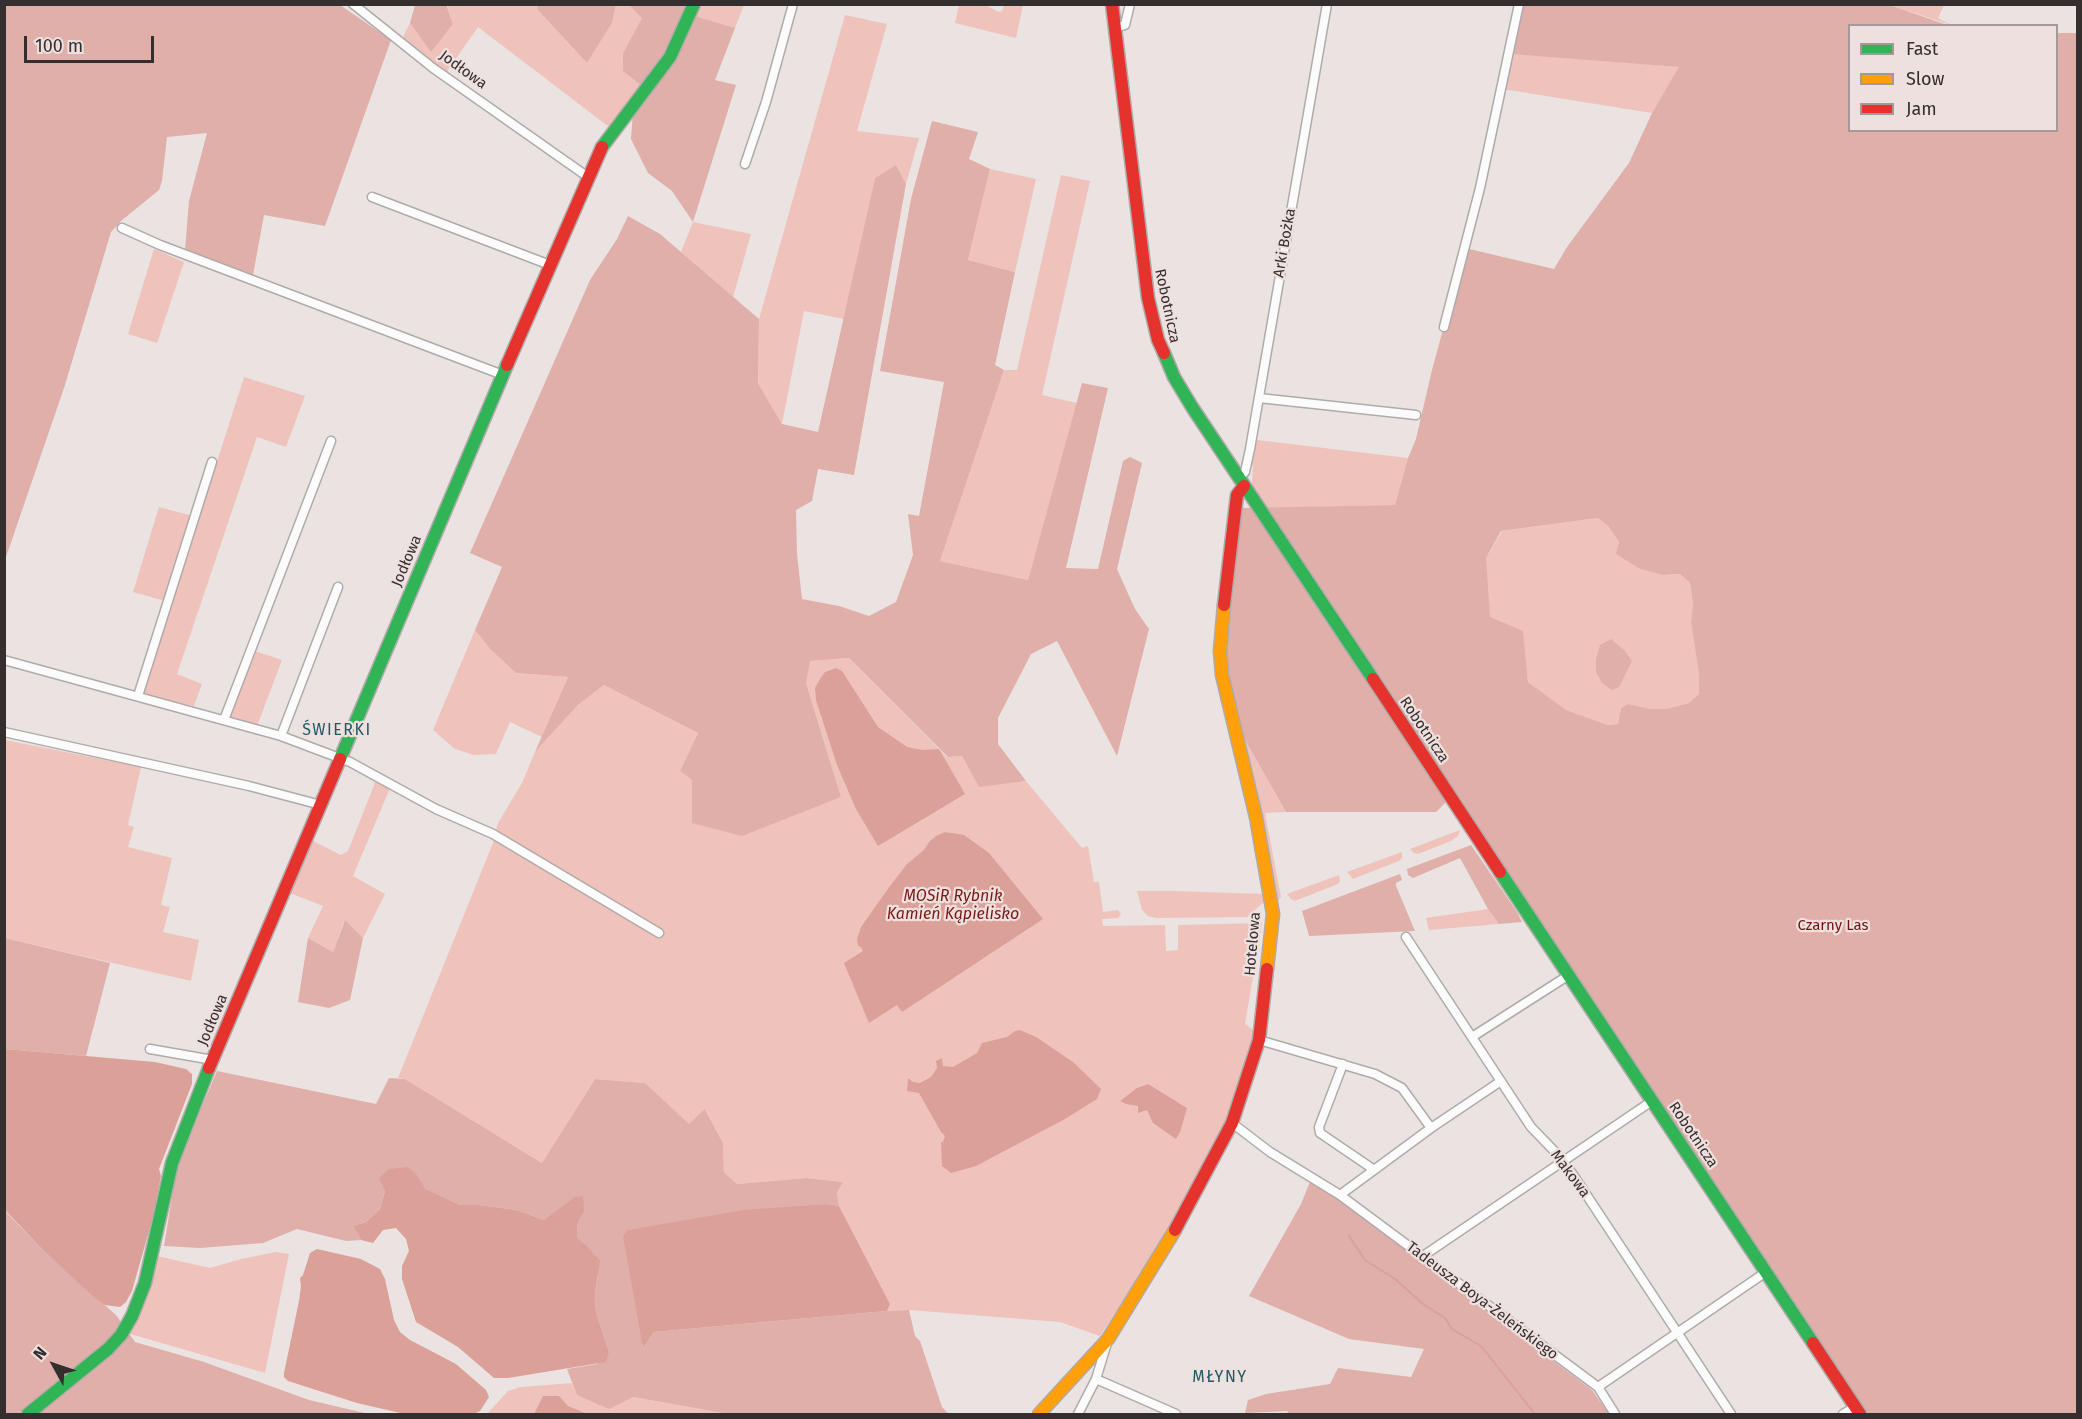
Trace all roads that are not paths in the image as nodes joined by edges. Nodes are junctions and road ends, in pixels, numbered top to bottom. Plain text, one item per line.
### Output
1 (353, 4) edge
2 (694, 4) edge
3 (793, 4) edge
4 (1112, 4) edge
5 (1130, 4) edge
6 (1327, 4) edge
7 (1519, 4) edge
8 (1115, 28) junction
9 (745, 164) dead end
10 (588, 177) junction
11 (372, 197) dead end
12 (122, 228) dead end
13 (550, 265) junction
14 (1444, 327) dead end
15 (502, 375) junction
16 (1259, 398) junction
17 (1416, 415) dead end
18 (331, 441) dead end
19 (212, 462) dead end
20 (1242, 482) junction
21 (338, 587) dead end
22 (4, 660) edge
23 (138, 696) junction
24 (224, 720) junction
25 (4, 732) edge
26 (281, 736) junction
27 (340, 758) junction
28 (321, 805) junction
29 (659, 933) dead end
30 (1406, 937) dead end
31 (1569, 975) junction
32 (1472, 1037) junction
33 (1259, 1040) junction
34 (150, 1049) dead end
35 (213, 1060) junction
36 (1343, 1064) junction
37 (1501, 1081) junction
38 (1652, 1101) junction
39 (1232, 1123) junction
40 (1431, 1128) junction
41 (1563, 1161) junction
42 (1373, 1169) junction
43 (1340, 1195) junction
44 (1423, 1256) junction
45 (1766, 1272) junction
46 (1677, 1333) junction
47 (1108, 1340) junction
48 (1096, 1378) junction
49 (1598, 1387) junction
50 (1858, 1411) edge
51 (28, 1414) edge
52 (1039, 1414) edge
53 (1078, 1414) edge
54 (1176, 1414) edge
55 (1615, 1414) edge
56 (1731, 1414) edge
57 (1843, 1414) edge

1 - 10 street, Jodłowa
2 - 10 street, Jodłowa
3 - 9 street
4 - 8 street, Robotnicza
5 - 8 street
6 - 16 street, Arki Bożka
7 - 14 street
8 - 20 street, Robotnicza
10 - 13 street, Jodłowa
11 - 13 street
12 - 15 street
13 - 15 street, Jodłowa
15 - 27 street, Jodłowa
16 - 17 street
16 - 20 street, Arki Bożka
18 - 24 street
19 - 23 street
20 - 31 street, Robotnicza
20 - 33 street, Hotelowa
21 - 26 street
22 - 23 street
23 - 24 street
24 - 26 street
25 - 28 street
26 - 27 street
27 - 28 street, Jodłowa
27 - 29 street
28 - 35 street, Jodłowa
30 - 32 street, Makowa
31 - 32 street
31 - 38 street, Robotnicza
32 - 37 street, Makowa
33 - 36 street
33 - 39 street, Hotelowa
34 - 35 street, Jodłowa
35 - 51 street, Jodłowa
36 - 40 street
36 - 42 street
37 - 40 street
37 - 41 street, Makowa
38 - 41 street
38 - 45 street, Robotnicza
39 - 43 street, Tadeusza Boya-Żeleńskiego
39 - 47 street, Hotelowa
40 - 42 street
41 - 44 street
41 - 46 street, Makowa
42 - 43 street
43 - 44 street, Tadeusza Boya-Żeleńskiego
44 - 49 street, Tadeusza Boya-Żeleńskiego
45 - 46 street
45 - 50 street, Robotnicza
46 - 49 street
46 - 56 street, Makowa
47 - 48 street, Hotelowa
47 - 52 street, Hotelowa
48 - 53 street, Hotelowa
48 - 54 street
49 - 55 street, Tadeusza Boya-Żeleńskiego
50 - 57 street

